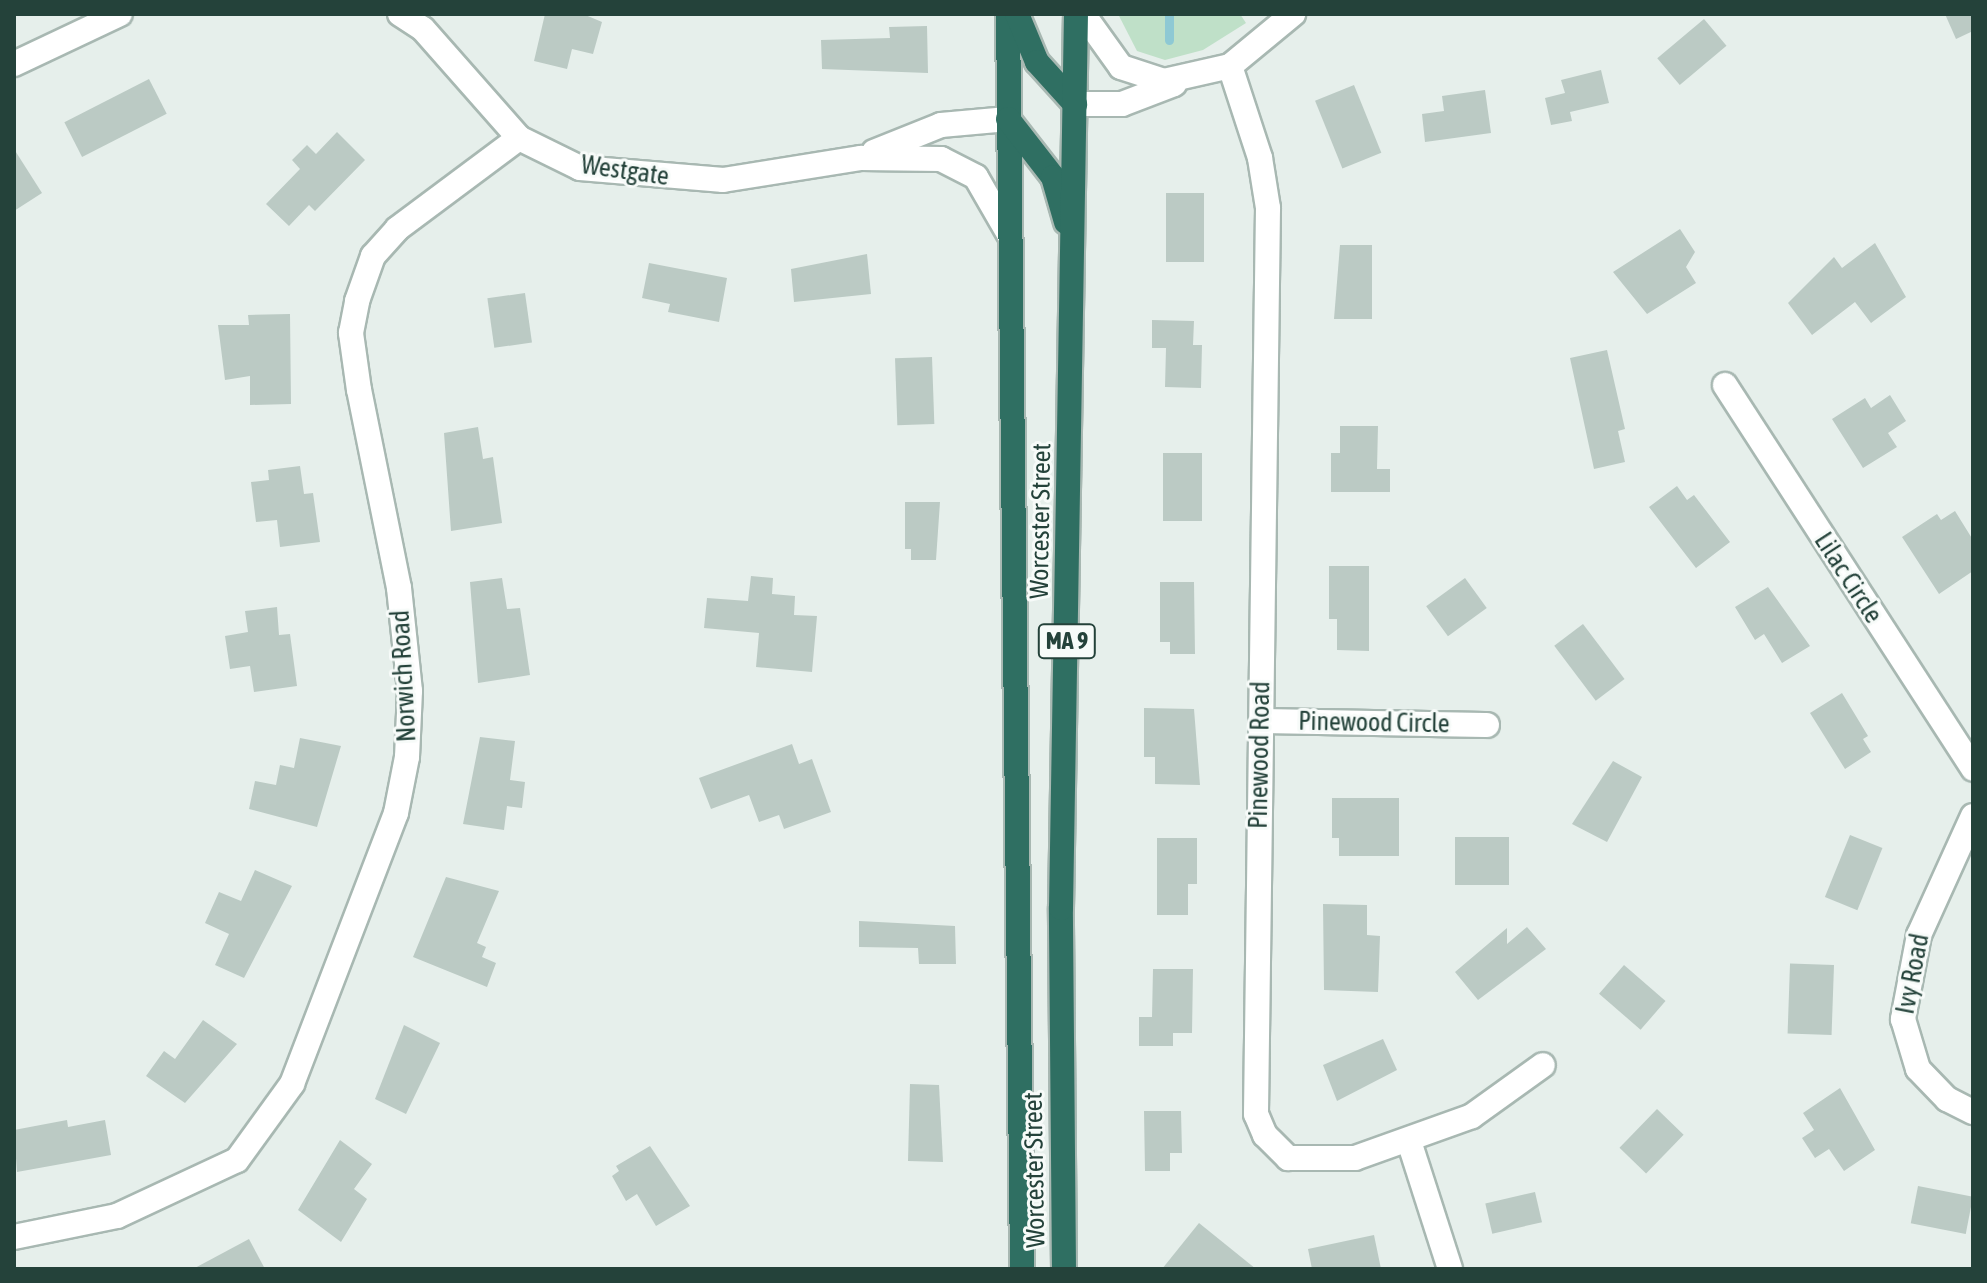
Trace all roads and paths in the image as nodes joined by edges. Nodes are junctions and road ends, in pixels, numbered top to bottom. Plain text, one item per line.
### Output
1 (120, 14) edge
2 (400, 14) edge
3 (1008, 14) edge
4 (1017, 14) edge
5 (1076, 14) edge
6 (1083, 14) edge
7 (1293, 14) edge
8 (428, 22) edge
9 (14, 64) edge
10 (1230, 66) junction
11 (1183, 80) junction
12 (1075, 104) junction
13 (1008, 119) junction
14 (519, 138) junction
15 (861, 158) junction
16 (1011, 237) junction
17 (1073, 268) junction
18 (1725, 385) dead end
19 (1261, 721) junction
20 (1487, 725) dead end
21 (1973, 769) edge
22 (1973, 816) edge
23 (1543, 1065) dead end
24 (1973, 1112) edge
25 (1409, 1141) junction
26 (14, 1237) edge
27 (1022, 1269) edge
28 (1064, 1269) edge
29 (1450, 1269) edge

1 - 9 street
2 - 8 street, Westgate
3 - 13 highway, Worcester Street / MA 9
4 - 12 highway
5 - 12 highway, Worcester Street / MA 9
6 - 11 street
7 - 10 street
8 - 14 street, Westgate
10 - 11 street
10 - 19 street, Pinewood Road
11 - 12 street
12 - 17 highway, Worcester Street / MA 9
13 - 15 street, Westgate
13 - 16 highway, Worcester Street / MA 9
13 - 17 highway
14 - 15 street, Westgate
14 - 26 street, Norwich Road
15 - 16 street, Westgate
16 - 27 highway, Worcester Street / MA 9
17 - 28 highway, Worcester Street / MA 9
18 - 21 street, Lilac Circle
19 - 20 street, Pinewood Circle
19 - 25 street, Pinewood Road
22 - 24 street, Ivy Road
23 - 25 street, Pinewood Road
25 - 29 street

